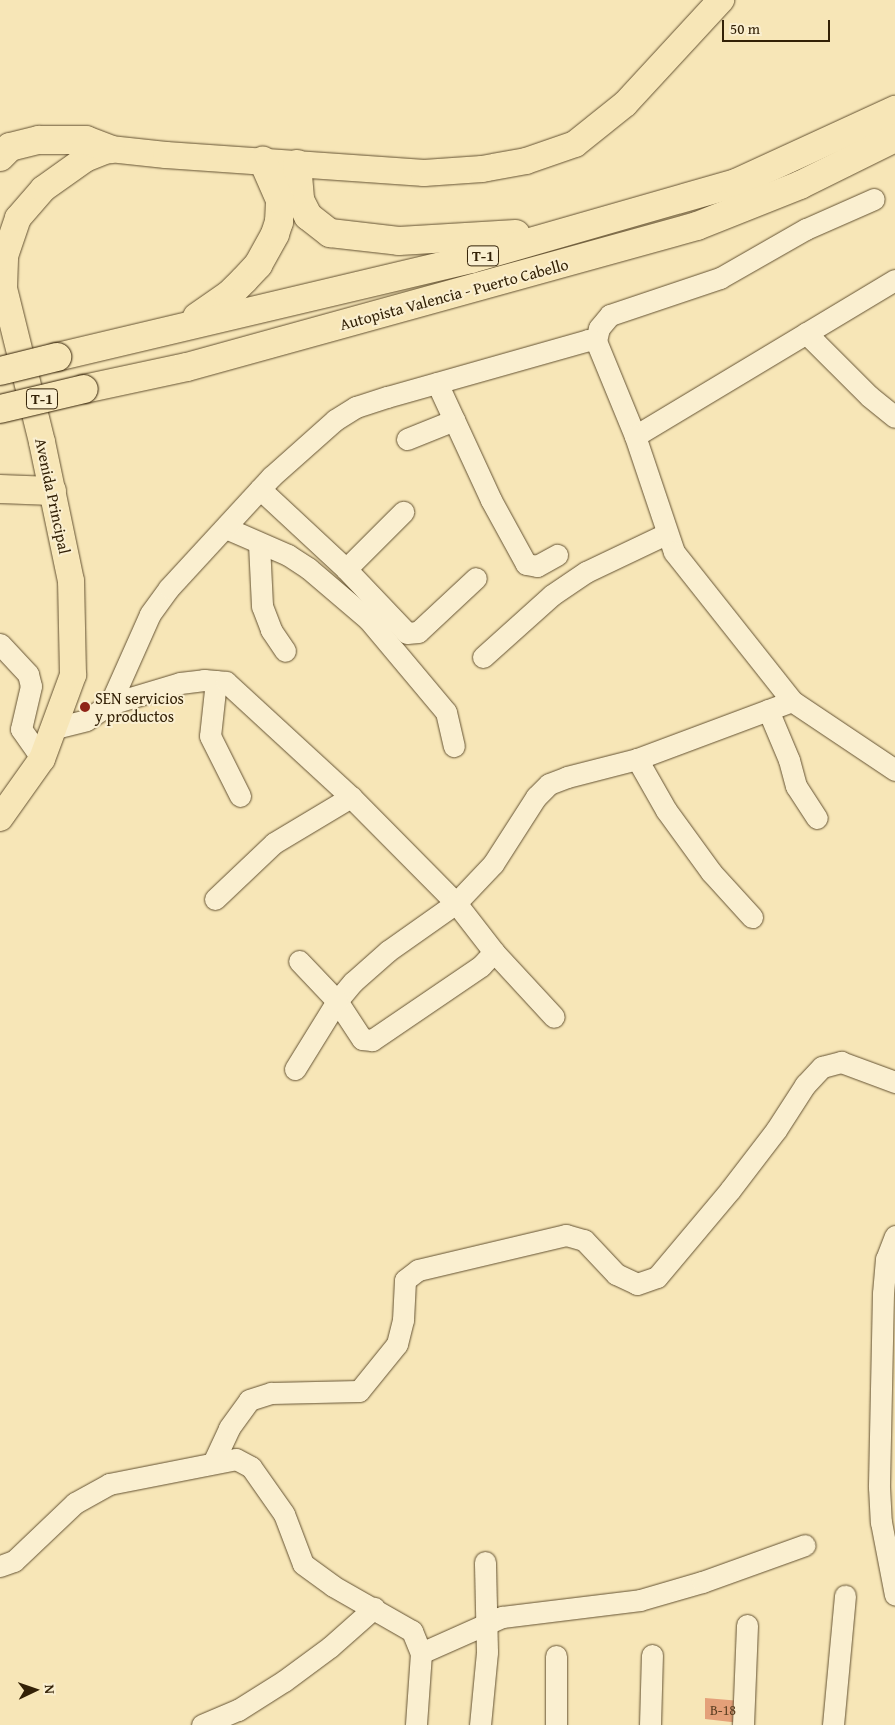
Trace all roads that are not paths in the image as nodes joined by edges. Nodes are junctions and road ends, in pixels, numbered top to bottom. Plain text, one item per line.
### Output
1 (721, 0) edge
2 (895, 110) edge
3 (895, 138) edge
4 (110, 148) junction
5 (0, 157) edge
6 (263, 161) junction
7 (297, 164) junction
8 (874, 199) dead end
9 (575, 229) junction
10 (895, 280) edge
11 (155, 333) junction
12 (806, 334) junction
13 (596, 341) junction
14 (0, 371) edge
15 (437, 383) junction
16 (0, 409) edge
17 (895, 417) edge
18 (454, 420) junction
19 (635, 436) junction
20 (407, 439) dead end
21 (0, 489) edge
22 (260, 489) junction
23 (46, 497) junction
24 (403, 512) dead end
25 (226, 528) junction
26 (666, 534) junction
27 (260, 544) junction
28 (558, 555) dead end
29 (346, 569) junction
30 (476, 578) dead end
31 (0, 644) edge
32 (285, 651) dead end
33 (483, 657) dead end
34 (216, 681) junction
35 (792, 701) junction
36 (110, 704) junction
37 (768, 710) junction
38 (55, 728) junction
39 (454, 746) dead end
40 (42, 759) junction
41 (637, 759) junction
42 (895, 770) edge
43 (240, 796) dead end
44 (351, 797) junction
45 (0, 818) edge
46 (816, 818) dead end
47 (215, 899) dead end
48 (456, 903) junction
49 (752, 917) dead end
50 (494, 952) junction
51 (299, 961) dead end
52 (338, 1001) junction
53 (554, 1017) dead end
54 (295, 1069) dead end
55 (895, 1082) edge
56 (895, 1236) edge
57 (213, 1463) junction
58 (805, 1545) dead end
59 (485, 1562) dead end
60 (0, 1566) edge
61 (895, 1595) edge
62 (845, 1596) dead end
63 (374, 1608) junction
64 (487, 1622) junction
65 (748, 1625) dead end
66 (421, 1653) junction
67 (652, 1655) dead end
68 (556, 1656) dead end
69 (224, 1721) edge
70 (202, 1725) edge
71 (416, 1725) edge
72 (480, 1725) edge
73 (556, 1725) edge
74 (650, 1725) edge
75 (743, 1725) edge
76 (833, 1725) edge

1 - 7 main road
2 - 9 highway, Autopista Valencia - Puerto Cabello / T-1
3 - 16 highway, Autopista Valencia - Puerto Cabello / T-1, bridge
4 - 5 highway
4 - 6 main road
4 - 23 main road, Avenida Principal
6 - 7 main road
6 - 11 highway
7 - 9 highway
8 - 13 street
9 - 11 highway, Autopista Valencia - Puerto Cabello / T-1
10 - 12 street
11 - 14 highway, Autopista Valencia - Puerto Cabello / T-1, bridge
12 - 17 street
12 - 19 street
13 - 15 street
13 - 19 street
15 - 18 street
15 - 22 street
18 - 20 street
18 - 28 street
19 - 26 street
21 - 23 highway
22 - 25 street
22 - 29 street
23 - 38 main road, Avenida Principal
24 - 29 street
25 - 27 street
25 - 36 street
26 - 33 street
26 - 35 street
27 - 32 street
27 - 39 street
29 - 30 street
31 - 40 street
34 - 36 street
34 - 43 street
34 - 44 street
35 - 37 street
35 - 42 street
36 - 38 street
37 - 41 street
37 - 46 street
38 - 40 main road, Avenida Principal
40 - 45 main road, Avenida Principal
41 - 48 street
41 - 49 street
44 - 47 street
44 - 48 street
48 - 50 street
48 - 52 street
50 - 52 street
50 - 53 street
51 - 52 street
52 - 54 street
55 - 57 street
56 - 61 street
57 - 60 street
57 - 63 street
58 - 64 street
59 - 64 street
62 - 76 street
63 - 66 street
63 - 69 street
64 - 66 street
64 - 72 street
65 - 75 street
66 - 71 street
67 - 74 street
68 - 73 street
69 - 70 street

